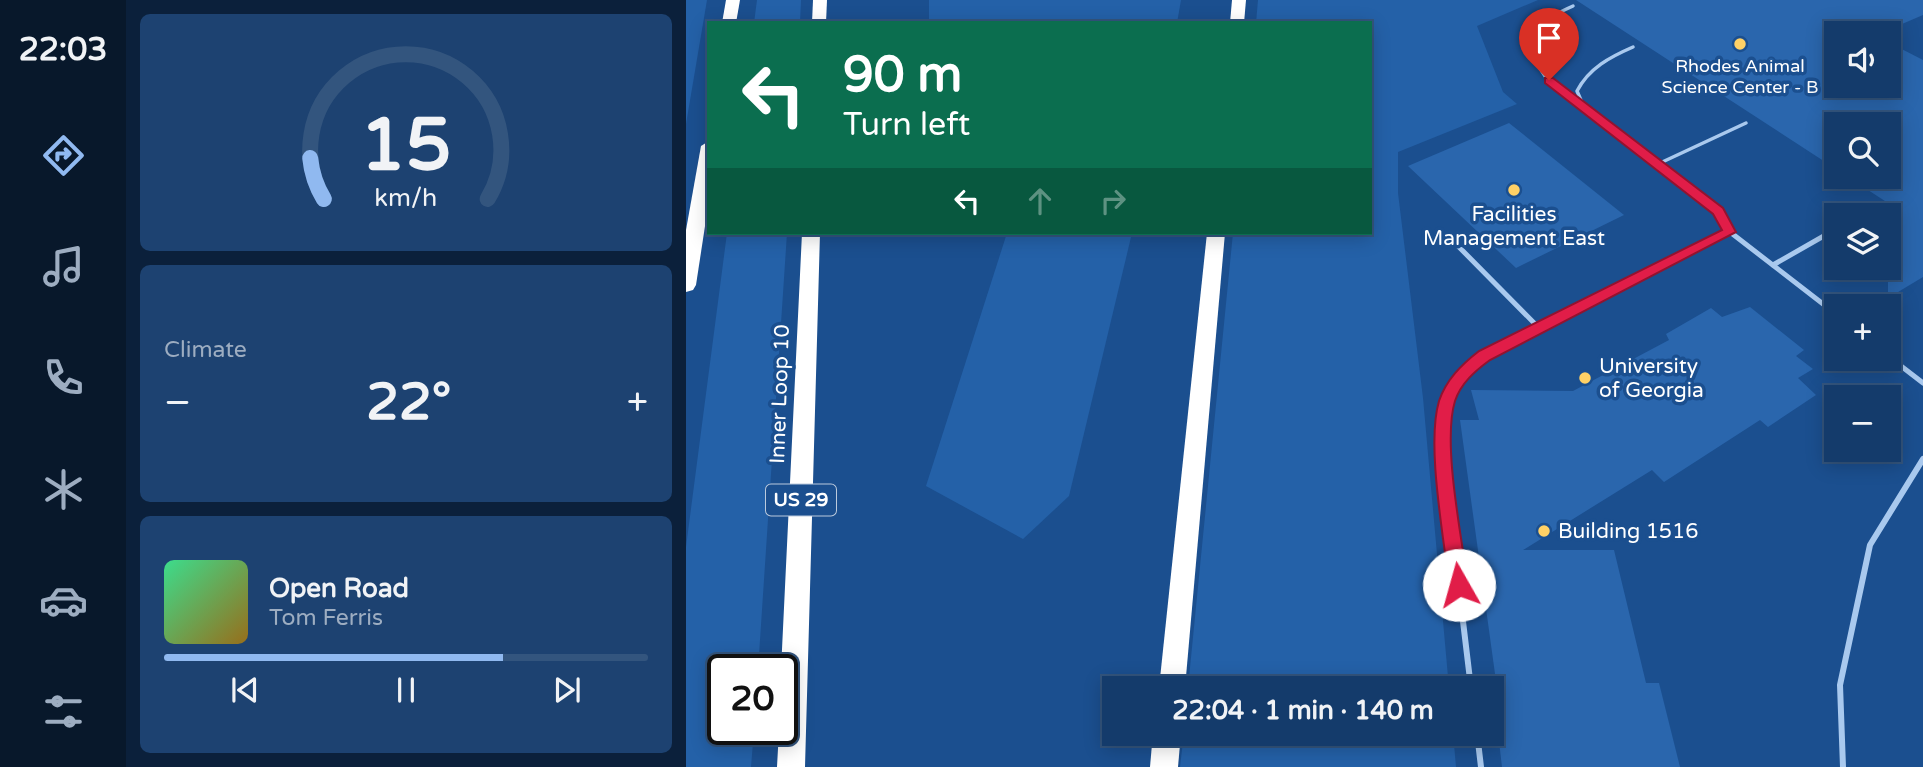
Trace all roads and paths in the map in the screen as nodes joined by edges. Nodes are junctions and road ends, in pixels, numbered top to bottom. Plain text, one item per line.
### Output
1 (733, 0) edge
2 (820, 0) edge
3 (1239, 0) edge
4 (1573, 6) dead end
5 (729, 21) edge
6 (819, 21) edge
7 (1237, 21) edge
8 (1633, 47) dead end
9 (1584, 108) junction
10 (1746, 123) dead end
11 (707, 158) edge
12 (1658, 164) junction
13 (1730, 232) junction
14 (811, 235) edge
15 (1216, 235) edge
16 (1824, 236) edge
17 (1457, 245) dead end
18 (1773, 265) junction
19 (686, 285) edge
20 (1824, 305) edge
21 (1539, 328) junction
22 (1901, 366) edge
23 (1923, 383) edge
24 (1923, 459) edge
25 (1173, 676) edge
26 (1470, 676) edge
27 (1166, 746) edge
28 (1479, 746) edge
29 (790, 767) edge
30 (1164, 767) edge
31 (1481, 767) edge
32 (1843, 767) edge

1 - 5 highway
2 - 6 highway
3 - 7 highway
4 - 9 lane
8 - 9 lane
9 - 12 lane
10 - 12 lane
11 - 19 highway
12 - 13 lane
13 - 18 lane
13 - 21 lane
14 - 29 highway, Inner Loop 10 / US 29
15 - 25 highway
16 - 18 lane
17 - 21 lane
18 - 20 lane
21 - 26 lane
22 - 23 lane
24 - 32 lane
27 - 30 highway
28 - 31 lane

